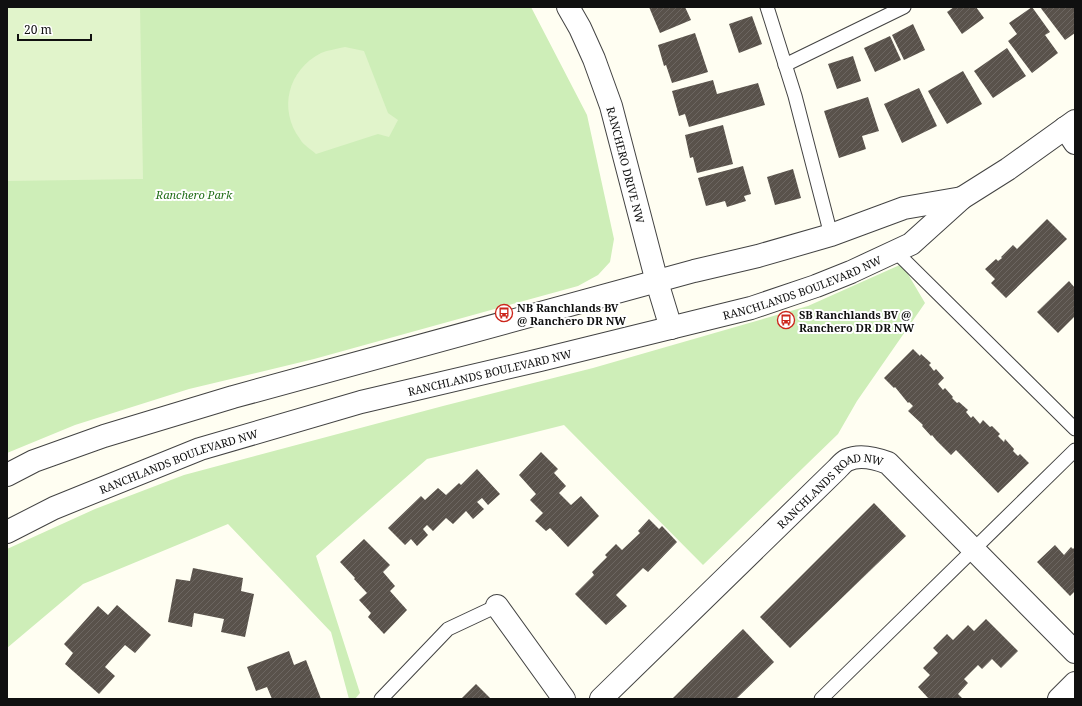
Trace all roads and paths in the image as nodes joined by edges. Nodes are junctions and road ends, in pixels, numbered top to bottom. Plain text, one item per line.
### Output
1 (568, 7) edge
2 (767, 7) edge
3 (904, 7) edge
4 (786, 65) junction
5 (1072, 131) edge
6 (962, 198) junction
7 (831, 235) junction
8 (895, 251) junction
9 (657, 282) junction
10 (671, 328) junction
11 (1075, 429) edge
12 (1075, 450) edge
13 (7, 475) edge
14 (7, 532) edge
15 (974, 549) junction
16 (497, 606) joint
17 (1075, 652) edge
18 (1075, 683) edge
19 (382, 699) edge
20 (564, 699) edge
21 (601, 699) edge
22 (821, 699) edge
23 (1059, 699) edge

1 - 9 street, RANCHERO DRIVE NW
2 - 4 lane
3 - 4 lane
4 - 7 lane
5 - 6 street, RANCHLANDS BOULEVARD NW
6 - 7 street, RANCHLANDS BOULEVARD NW
6 - 8 street, RANCHLANDS BOULEVARD NW
7 - 9 street, RANCHLANDS BOULEVARD NW
8 - 10 street, RANCHLANDS BOULEVARD NW
8 - 11 lane
9 - 10 street, RANCHERO DRIVE NW
9 - 13 street, RANCHLANDS BOULEVARD NW
10 - 14 street, RANCHLANDS BOULEVARD NW
12 - 15 lane
15 - 17 street, RANCHLANDS ROAD NW
15 - 21 street, RANCHLANDS ROAD NW
15 - 22 lane
16 - 19 lane
16 - 20 street
18 - 23 street

